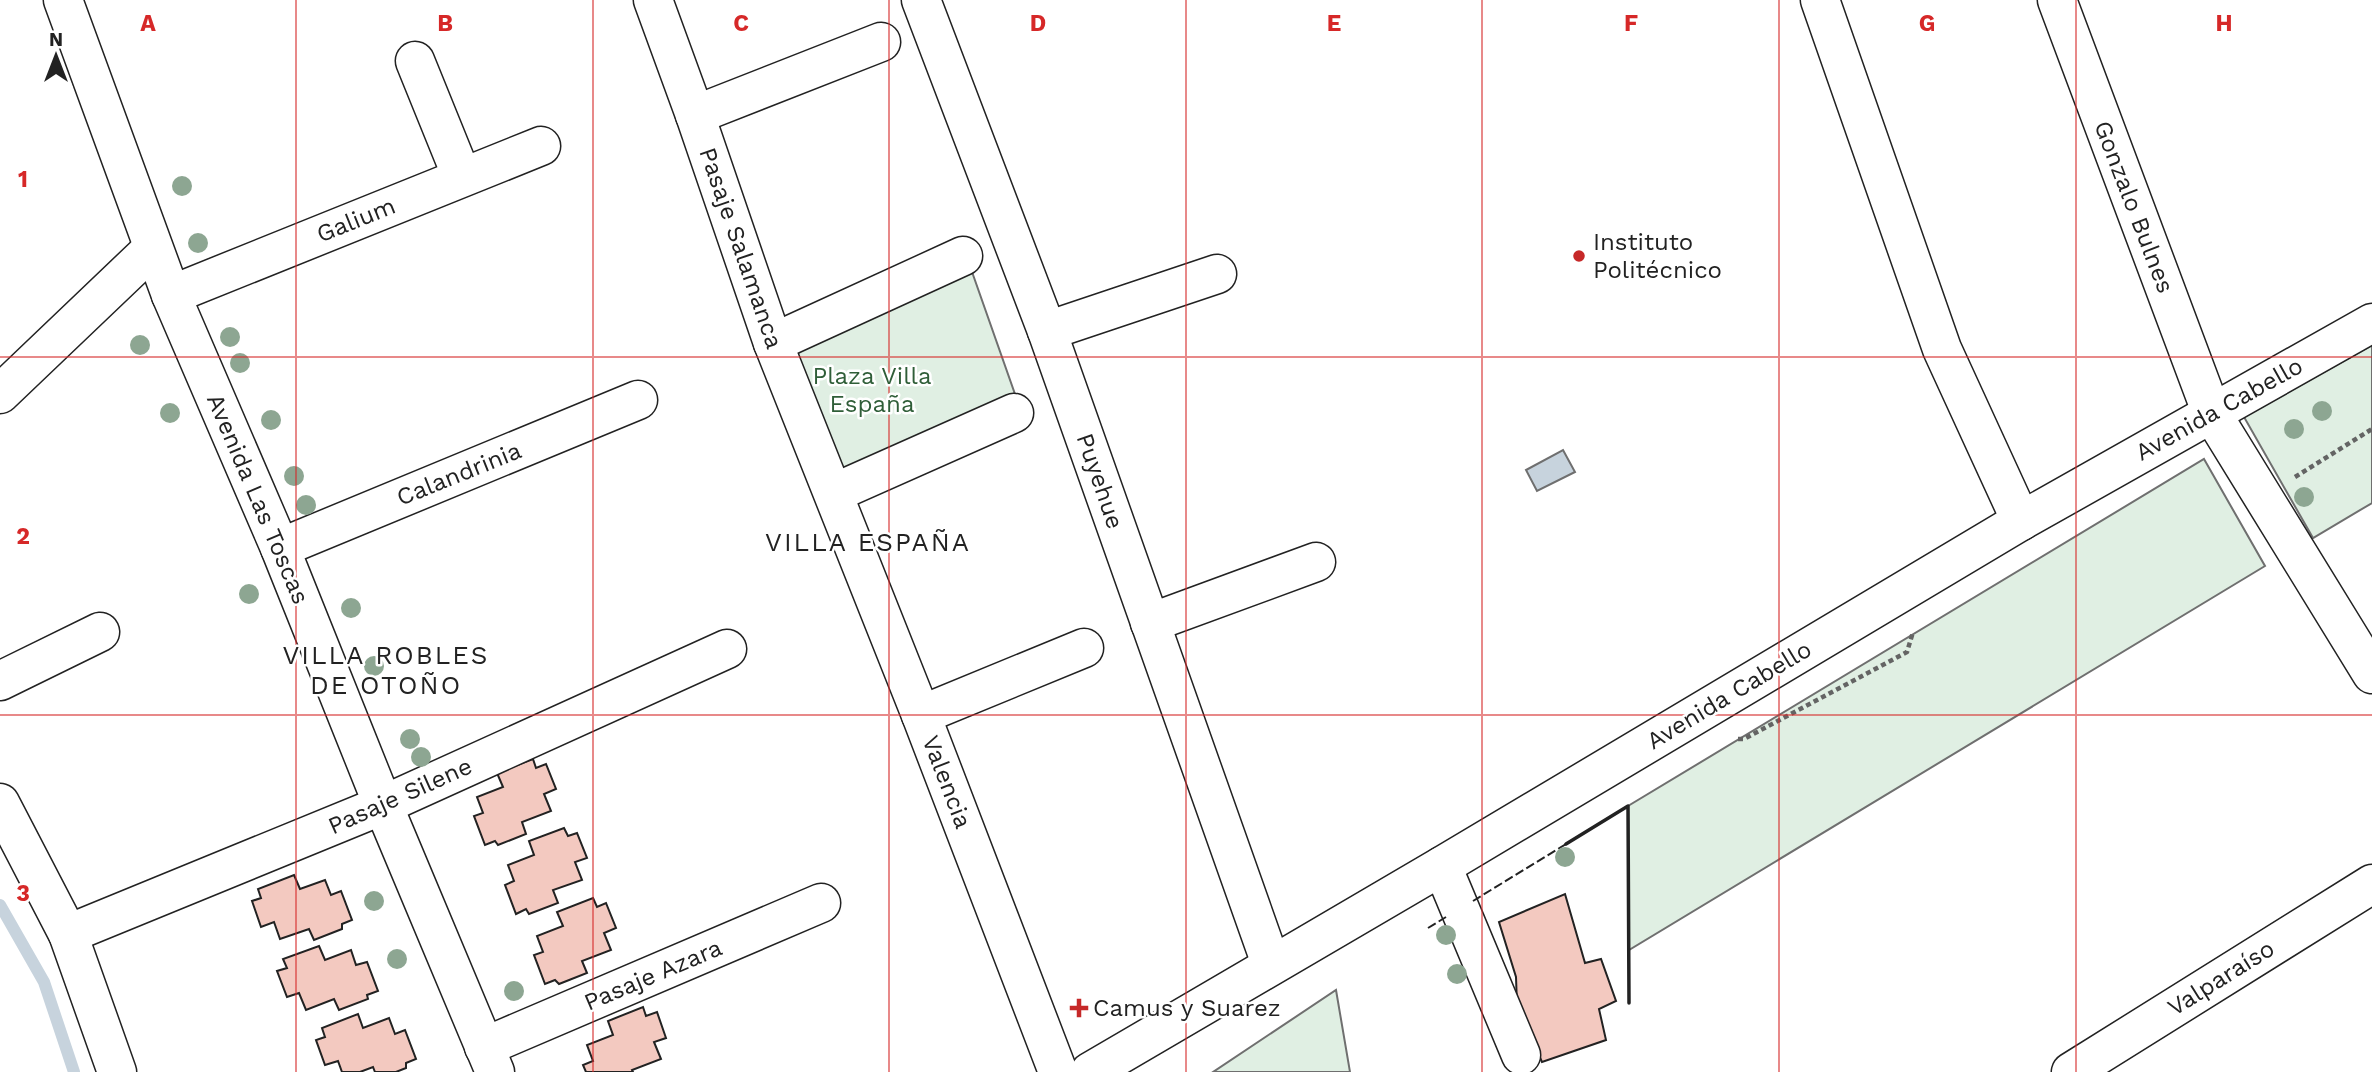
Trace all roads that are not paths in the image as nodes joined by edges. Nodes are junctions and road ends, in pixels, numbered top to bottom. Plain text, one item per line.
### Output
1 (63, 0) edge
2 (653, 0) edge
3 (921, 0) edge
4 (1820, 0) edge
5 (2057, 0) edge
6 (881, 42) dead end
7 (415, 61) dead end
8 (695, 115) junction
9 (541, 146) dead end
10 (462, 177) junction
11 (153, 248) junction
12 (963, 256) dead end
13 (1217, 274) dead end
14 (171, 295) junction
15 (2372, 323) edge
16 (1047, 331) junction
17 (773, 343) junction
18 (0, 394) edge
19 (639, 400) dead end
20 (1014, 413) dead end
21 (2212, 414) junction
22 (834, 493) junction
23 (2021, 521) junction
24 (281, 548) junction
25 (1316, 562) dead end
26 (1150, 623) junction
27 (100, 632) dead end
28 (1084, 648) dead end
29 (727, 649) dead end
30 (2372, 674) edge
31 (0, 681) edge
32 (921, 715) junction
33 (0, 803) edge
34 (383, 805) junction
35 (1442, 866) junction
36 (2372, 884) edge
37 (821, 903) dead end
38 (68, 934) junction
39 (1271, 964) junction
40 (1521, 1055) dead end
41 (489, 1060) edge
42 (117, 1072) edge
43 (1058, 1072) edge
44 (1090, 1072) edge
45 (2071, 1072) edge

1 - 11 street, Avenida Las Toscas
2 - 8 street, Pasaje Salamanca
3 - 16 street, Puyehue
4 - 23 street
5 - 21 street, Gonzalo Bulnes
6 - 8 street
7 - 10 street
8 - 17 street, Pasaje Salamanca
9 - 10 street, Galium
10 - 14 street, Galium
11 - 14 street, Avenida Las Toscas
11 - 18 street
12 - 17 street
13 - 16 street
14 - 24 street, Avenida Las Toscas
15 - 21 street, Avenida Cabello
16 - 26 street, Puyehue
17 - 22 street, Pasaje Salamanca
19 - 24 street, Calandrinia
20 - 22 street
21 - 23 street, Avenida Cabello
21 - 30 street, Gonzalo Bulnes
22 - 32 street, Valencia
23 - 35 street, Avenida Cabello
24 - 34 street, Avenida Las Toscas
25 - 26 street
26 - 39 street, Puyehue
27 - 31 street
28 - 32 street
29 - 34 street, Pasaje Silene
32 - 43 street, Valencia
33 - 38 street
34 - 38 street, Pasaje Silene
34 - 41 street, Avenida Las Toscas
35 - 39 street, Avenida Cabello
35 - 40 street
36 - 45 street, Valparaíso
37 - 41 street, Pasaje Azara
38 - 42 street
39 - 44 street, Avenida Cabello

